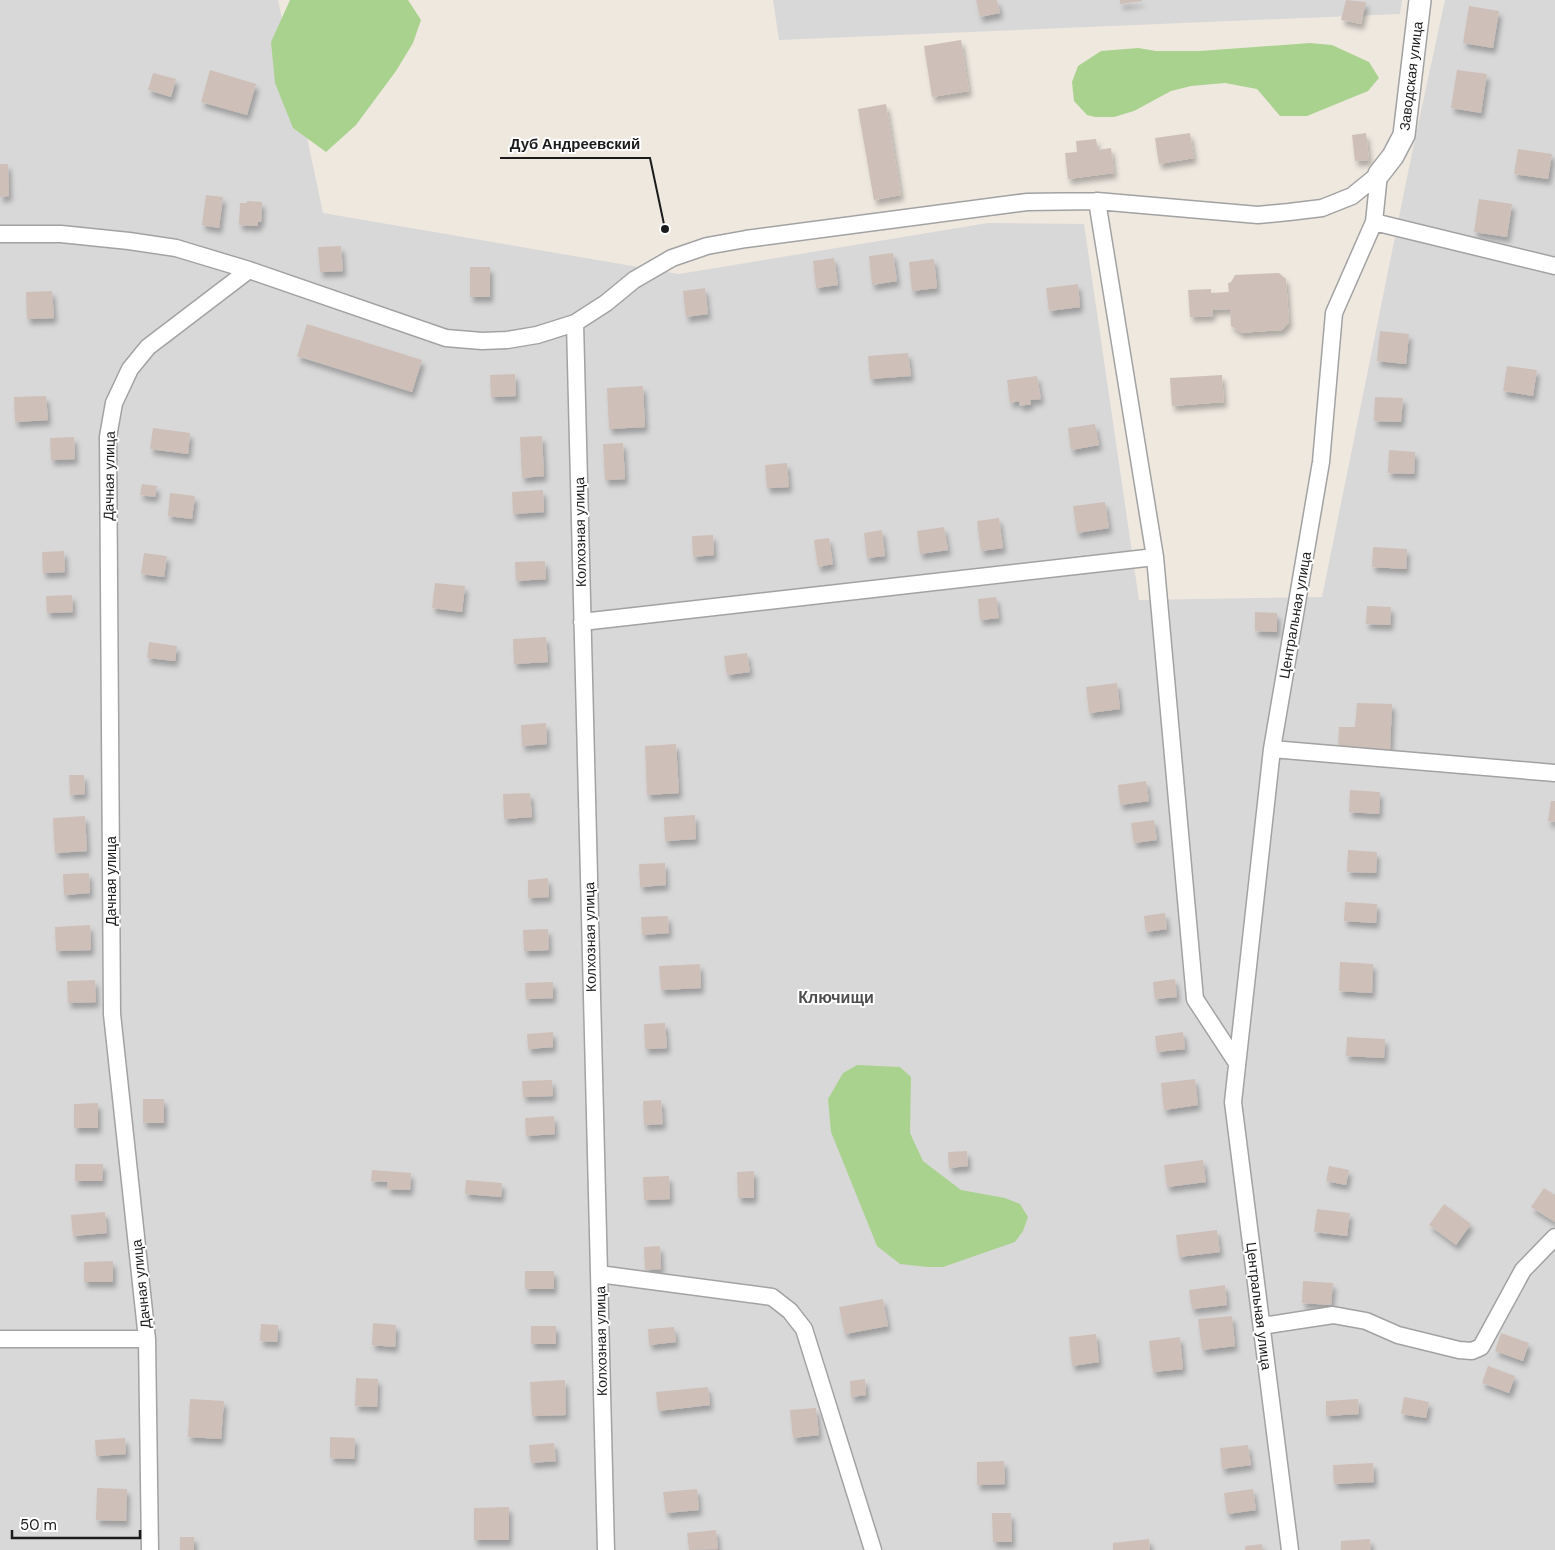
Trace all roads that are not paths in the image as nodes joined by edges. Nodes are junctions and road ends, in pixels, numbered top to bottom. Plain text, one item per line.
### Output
1 (1420, 0) edge
2 (1379, 174) junction
3 (1097, 201) junction
4 (1374, 222) junction
5 (0, 234) edge
6 (1555, 266) edge
7 (249, 270) junction
8 (575, 323) junction
9 (1155, 557) junction
10 (582, 622) junction
11 (1272, 749) junction
12 (1555, 773) edge
13 (1237, 1063) junction
14 (1555, 1237) edge
15 (599, 1274) junction
16 (1262, 1326) junction
17 (0, 1339) edge
18 (148, 1339) junction
19 (150, 1550) edge
20 (606, 1550) edge
21 (873, 1550) edge
22 (1290, 1550) edge

1 - 2 street, Заводская улица
2 - 3 street
2 - 4 street, Центральная улица
3 - 8 street
3 - 9 street
4 - 6 street
4 - 11 street, Центральная улица
5 - 7 street
7 - 8 street
7 - 18 street, Дачная улица
8 - 10 street, Колхозная улица
9 - 10 street
9 - 13 street
10 - 15 street, Колхозная улица
11 - 12 street
11 - 13 street, Центральная улица
13 - 16 street, Центральная улица
14 - 16 street
15 - 20 street, Колхозная улица
15 - 21 street
16 - 22 street, Центральная улица
17 - 18 street
18 - 19 street, Дачная улица

